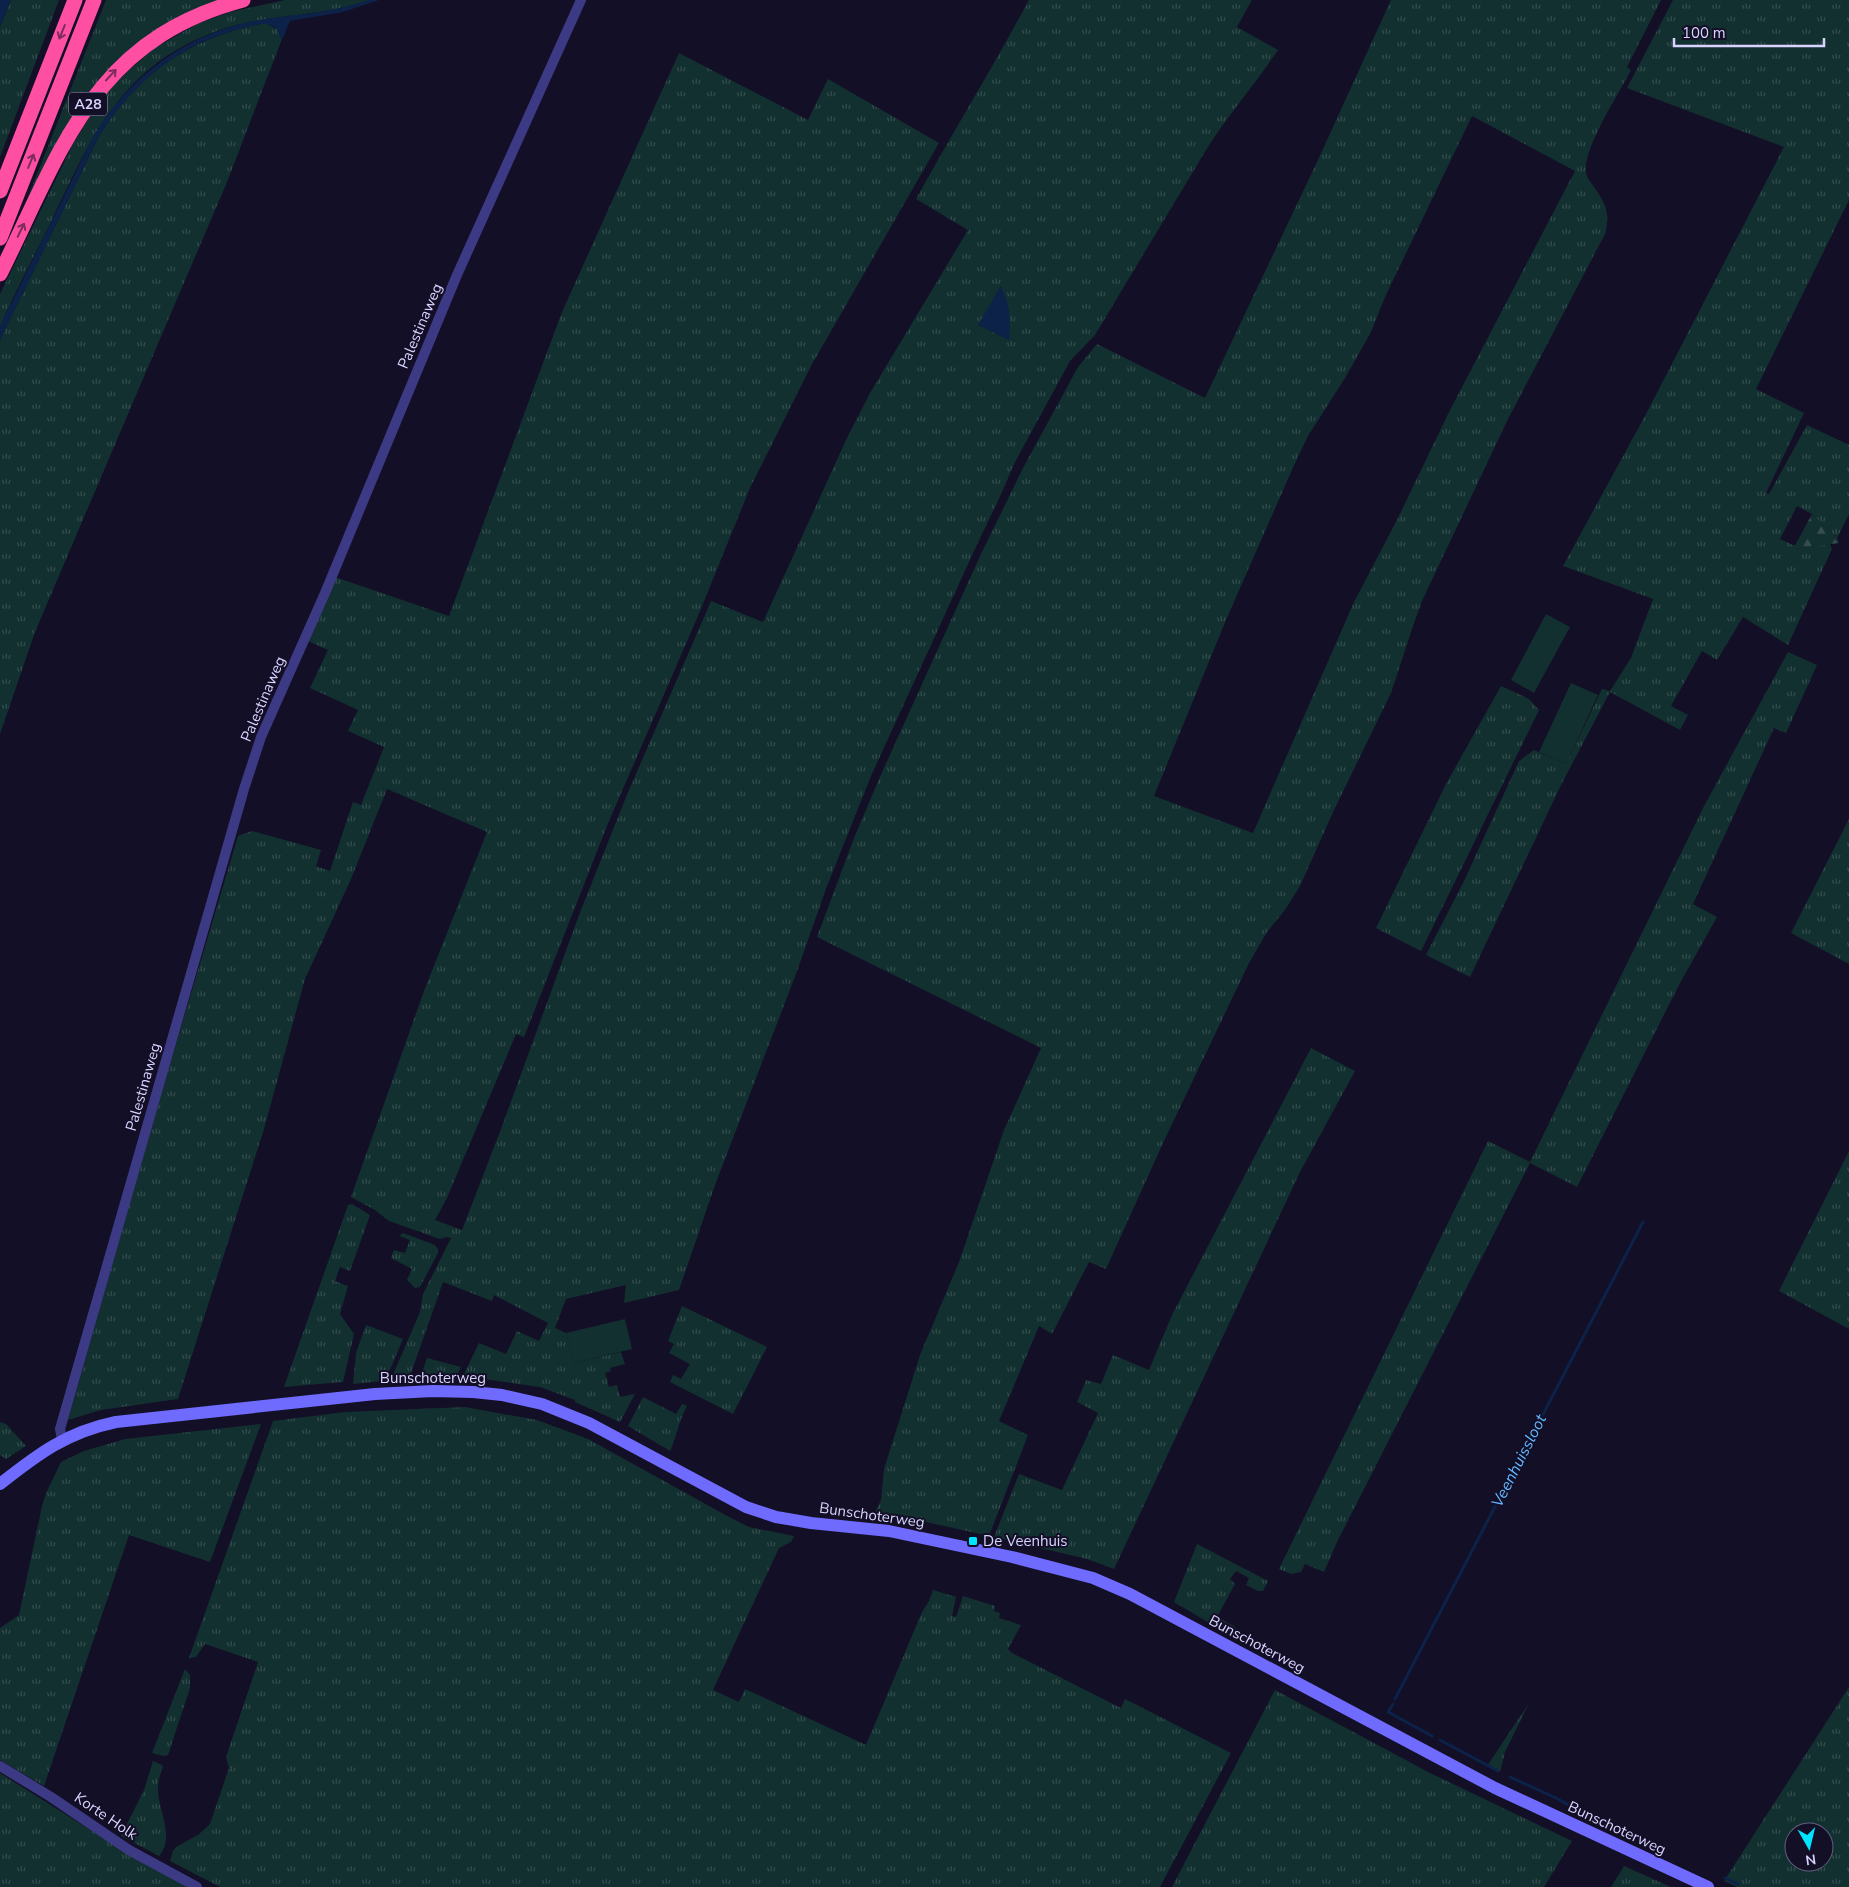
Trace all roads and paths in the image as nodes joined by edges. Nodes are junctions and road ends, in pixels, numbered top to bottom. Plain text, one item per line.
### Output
1 (75, 0) edge
2 (94, 0) edge
3 (243, 0) edge
4 (581, 0) edge
5 (0, 191) edge
6 (0, 238) edge
7 (0, 274) edge
8 (62, 1440) junction
9 (0, 1484) edge
10 (0, 1766) edge
11 (197, 1887) edge
12 (1708, 1887) edge

1 -> 5 highway
6 -> 2 highway, A28
7 -> 3 highway, A28
4 - 8 street, Palestinaweg
8 - 9 main road, Bunschoterweg
8 - 12 main road, Bunschoterweg
10 - 11 street, Korte Holk

